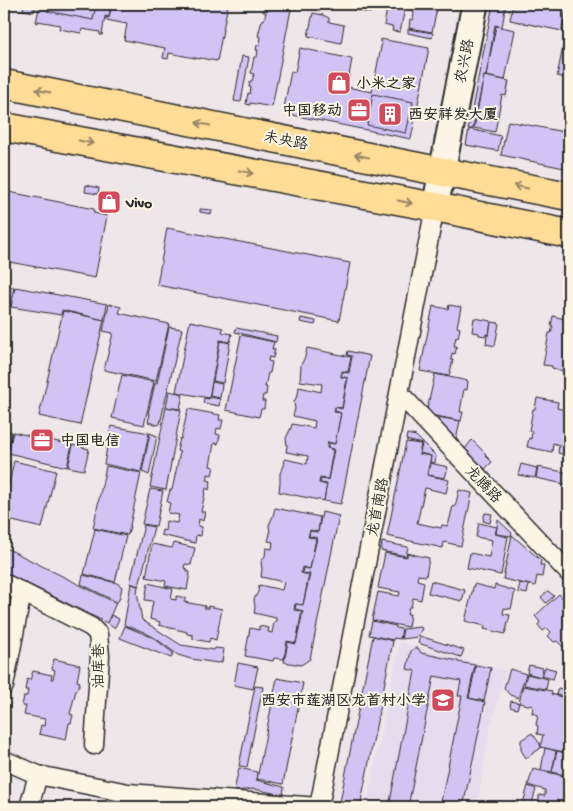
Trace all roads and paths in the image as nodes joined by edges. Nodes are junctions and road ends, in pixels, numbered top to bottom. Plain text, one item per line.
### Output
1 (475, 4) edge
2 (4, 84) edge
3 (4, 126) edge
4 (443, 172) junction
5 (569, 196) edge
6 (436, 208) junction
7 (569, 234) edge
8 (400, 394) junction
9 (569, 573) edge
10 (4, 584) edge
11 (22, 592) junction
12 (4, 686) edge
13 (94, 745) dead end
14 (4, 760) edge
15 (38, 775) junction
16 (29, 807) edge
17 (319, 807) edge

1 - 4 street, 农兴路
4 -> 2 main road, 未央路
3 -> 6 main road
5 -> 4 main road, 未央路
4 - 6 street, 农兴路
6 - 7 main road
6 - 8 street, 龙首南路
8 - 9 street, 龙腾路
8 - 17 street, 龙首南路
10 - 11 street, 油库巷
11 - 12 street
11 - 13 street, 油库巷
14 - 15 street
15 - 16 street
15 - 17 street

